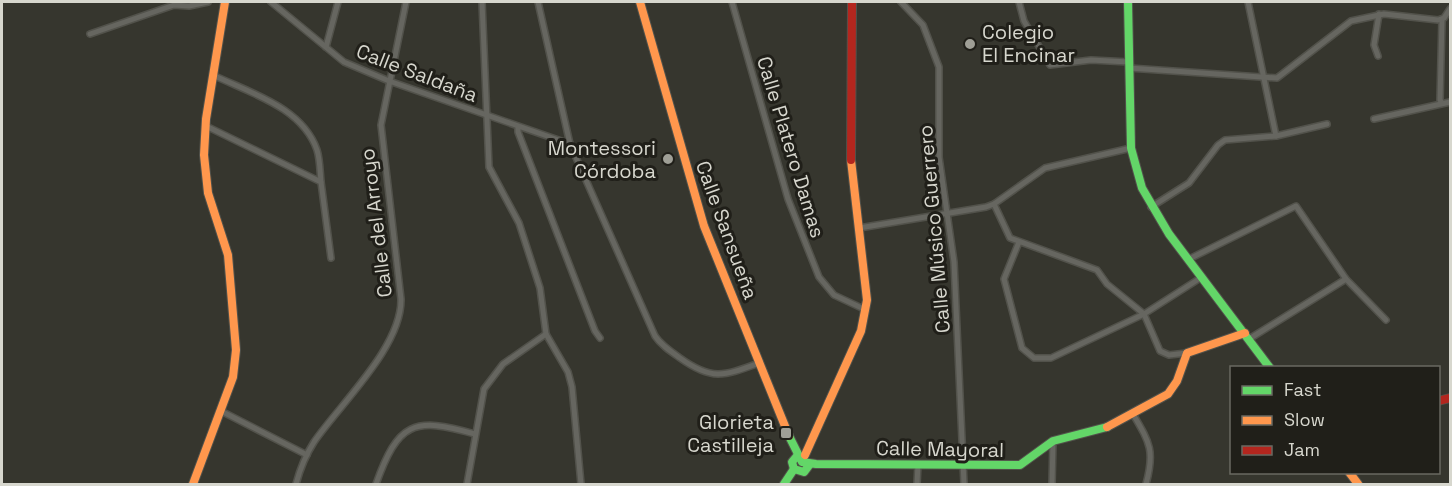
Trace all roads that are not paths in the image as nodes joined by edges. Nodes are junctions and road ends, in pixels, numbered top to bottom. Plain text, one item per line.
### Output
1 (208, 2) edge
2 (225, 2) edge
3 (271, 2) edge
4 (338, 2) edge
5 (406, 2) edge
6 (482, 2) edge
7 (538, 2) edge
8 (640, 2) edge
9 (732, 2) edge
10 (852, 2) edge
11 (901, 2) edge
12 (1019, 2) edge
13 (1128, 2) edge
14 (1248, 2) edge
15 (173, 3) edge
16 (1450, 9) edge
17 (1379, 14) junction
18 (1442, 19) junction
19 (90, 34) dead end
20 (326, 47) junction
21 (1378, 56) dead end
22 (1129, 65) junction
23 (213, 75) junction
24 (1265, 79) junction
25 (389, 81) junction
26 (1450, 102) edge
27 (1442, 103) junction
28 (487, 116) junction
29 (1374, 119) dead end
30 (1327, 124) dead end
31 (206, 126) junction
32 (519, 127) junction
33 (1276, 136) junction
34 (570, 144) junction
35 (1131, 148) junction
36 (321, 182) junction
37 (994, 204) junction
38 (1151, 207) junction
39 (947, 214) junction
40 (859, 228) junction
41 (1019, 243) junction
42 (331, 258) dead end
43 (1189, 259) junction
44 (1202, 277) junction
45 (1346, 279) junction
46 (866, 310) junction
47 (1144, 314) junction
48 (1386, 320) dead end
49 (546, 334) junction
50 (1247, 336) junction
51 (600, 338) dead end
52 (1187, 353) junction
53 (759, 363) junction
54 (1269, 366) edge
55 (221, 411) junction
56 (1133, 414) junction
57 (475, 434) junction
58 (1053, 441) junction
59 (306, 455) junction
60 (804, 459) junction
61 (918, 464) junction
62 (964, 465) junction
63 (794, 469) junction
64 (193, 484) edge
65 (296, 484) edge
66 (376, 484) edge
67 (467, 484) edge
68 (581, 484) edge
69 (784, 484) edge
70 (917, 484) edge
71 (964, 484) edge
72 (1052, 484) edge
73 (1146, 484) edge

1 - 15 street
2 - 23 street
3 - 20 street, Calle Saldaña
4 - 20 street
5 - 25 street, Calle del Arroyo
6 - 28 street
7 - 34 street
8 - 53 street, Calle Sansueña
9 - 46 street, Calle Platero Damas
10 - 40 street
11 - 39 street, Calle Músico Guerrero
12 - 22 street
13 - 22 street
14 - 24 street
15 - 19 street
16 - 18 street
17 - 18 street
17 - 21 street
17 - 24 street
18 - 27 street
20 - 25 street, Calle Saldaña
22 - 24 street
22 - 35 street
23 - 31 street
23 - 36 street
24 - 33 street
25 - 28 street, Calle Saldaña
25 - 59 street, Calle del Arroyo
26 - 27 street
27 - 29 street
28 - 32 street, Calle Saldaña
28 - 49 street
30 - 33 street
31 - 36 street
31 - 55 street
32 - 34 street, Calle Saldaña
32 - 51 street
33 - 38 street
34 - 53 street
35 - 37 street
35 - 38 street
36 - 42 street
37 - 39 street
37 - 41 street
38 - 43 street
39 - 40 street
39 - 62 street, Calle Músico Guerrero
40 - 46 street
41 - 47 street
41 - 47 street
43 - 44 street
43 - 45 street
44 - 47 street
44 - 50 street
45 - 48 street
45 - 50 street
46 - 60 street
47 - 52 street
49 - 57 street
49 - 68 street
50 - 52 street
50 - 54 street
52 - 56 street, Calle Mayoral
53 - 60 street, Calle Sansueña
55 - 59 street
55 - 64 street
56 - 58 street, Calle Mayoral
56 - 73 street
57 - 66 street
57 - 67 street
58 - 62 street, Calle Mayoral
58 - 72 street
59 - 65 street, Calle del Arroyo
60 - 61 street, Calle Mayoral
60 - 63 street
60 - 63 street, Calle Mayoral
61 - 62 street, Calle Mayoral
61 - 70 street
62 - 71 street, Calle Músico Guerrero
63 - 69 street

